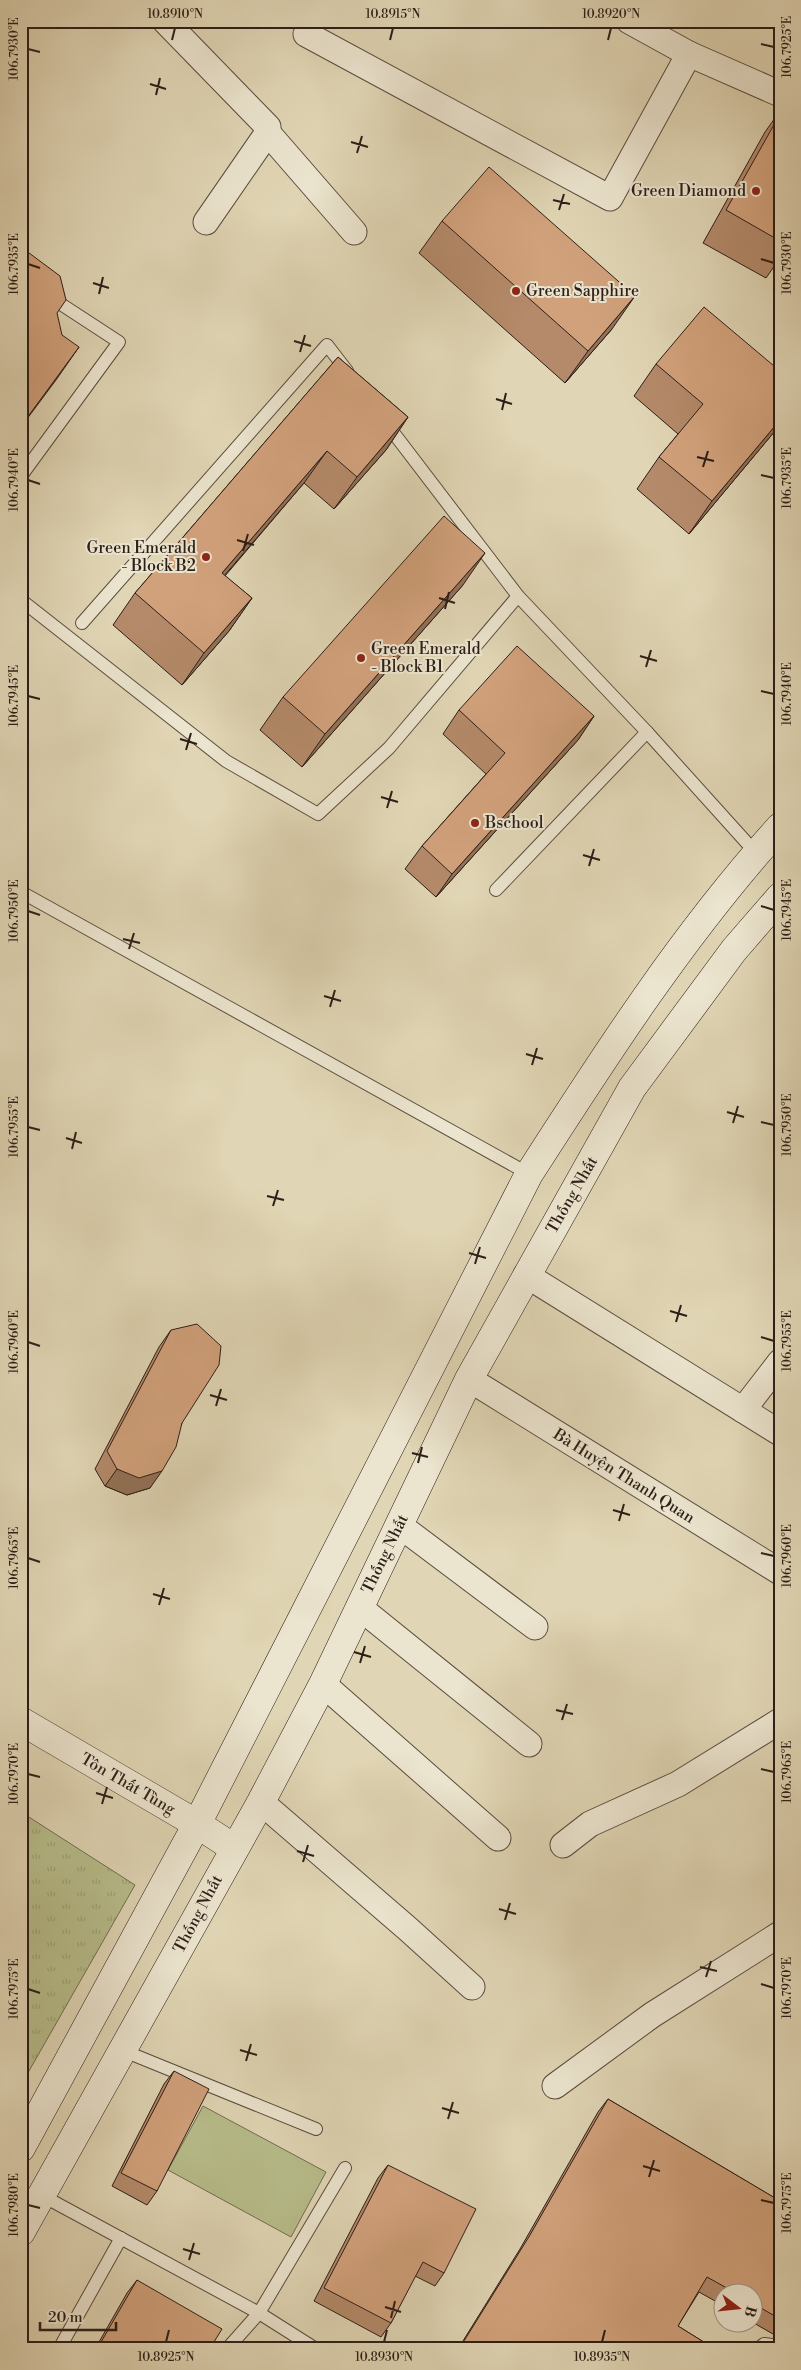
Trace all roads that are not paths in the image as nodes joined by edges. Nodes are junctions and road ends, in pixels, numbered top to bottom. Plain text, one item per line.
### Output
1 (165, 21) edge
2 (314, 21) edge
3 (628, 21) edge
4 (689, 54) junction
5 (780, 94) edge
6 (268, 133) junction
7 (206, 222) dead end
8 (354, 232) dead end
9 (21, 278) edge
10 (357, 384) edge
11 (381, 416) edge
12 (21, 476) edge
13 (518, 596) junction
14 (21, 600) edge
15 (82, 623) dead end
16 (647, 732) junction
17 (780, 827) edge
18 (756, 853) junction
19 (496, 890) dead end
20 (21, 892) edge
21 (780, 897) edge
22 (529, 1174) junction
23 (526, 1275) junction
24 (780, 1362) edge
25 (469, 1379) junction
26 (743, 1410) junction
27 (780, 1433) edge
28 (399, 1525) junction
29 (780, 1572) edge
30 (359, 1607) junction
31 (535, 1627) dead end
32 (323, 1684) junction
33 (21, 1721) edge
34 (780, 1721) edge
35 (529, 1744) dead end
36 (261, 1802) junction
37 (197, 1824) junction
38 (498, 1838) dead end
39 (563, 1845) dead end
40 (234, 1848) junction
41 (780, 1934) edge
42 (472, 1987) dead end
43 (124, 2051) junction
44 (555, 2086) dead end
45 (316, 2130) dead end
46 (21, 2148) edge
47 (345, 2168) dead end
48 (41, 2195) junction
49 (21, 2232) edge
50 (121, 2238) junction
51 (259, 2313) junction
52 (780, 2346) edge
53 (59, 2349) edge
54 (227, 2349) edge
55 (316, 2349) edge
56 (758, 2349) edge

1 - 6 street
2 - 4 street
3 - 4 street
4 - 5 street
6 - 7 street
6 - 8 street
9 - 12 lane
10 - 15 lane
11 - 13 lane
13 - 14 lane
13 - 16 lane
16 - 18 lane
16 - 19 lane
17 - 18 main road
18 - 22 main road
20 - 22 lane
21 - 23 main road, Thống Nhất
22 - 37 main road
23 - 25 main road, Thống Nhất
23 - 26 street
24 - 26 street
25 - 28 main road, Thống Nhất
25 - 29 street, Bà Huyện Thanh Quan
26 - 27 street
28 - 30 main road, Thống Nhất
28 - 31 street
30 - 32 main road, Thống Nhất
30 - 35 street
32 - 36 main road, Thống Nhất
32 - 38 street
33 - 37 main road, Tôn Thất Tùng
34 - 39 street
36 - 40 main road, Thống Nhất
36 - 42 street
37 - 40 main road, Tôn Thất Tùng
37 - 46 main road
40 - 43 main road, Thống Nhất
41 - 44 street
43 - 45 lane
43 - 48 main road, Thống Nhất
47 - 51 lane
48 - 49 main road, Thống Nhất
48 - 50 lane
50 - 51 lane
50 - 53 lane
51 - 54 lane
51 - 55 lane
52 - 56 lane

